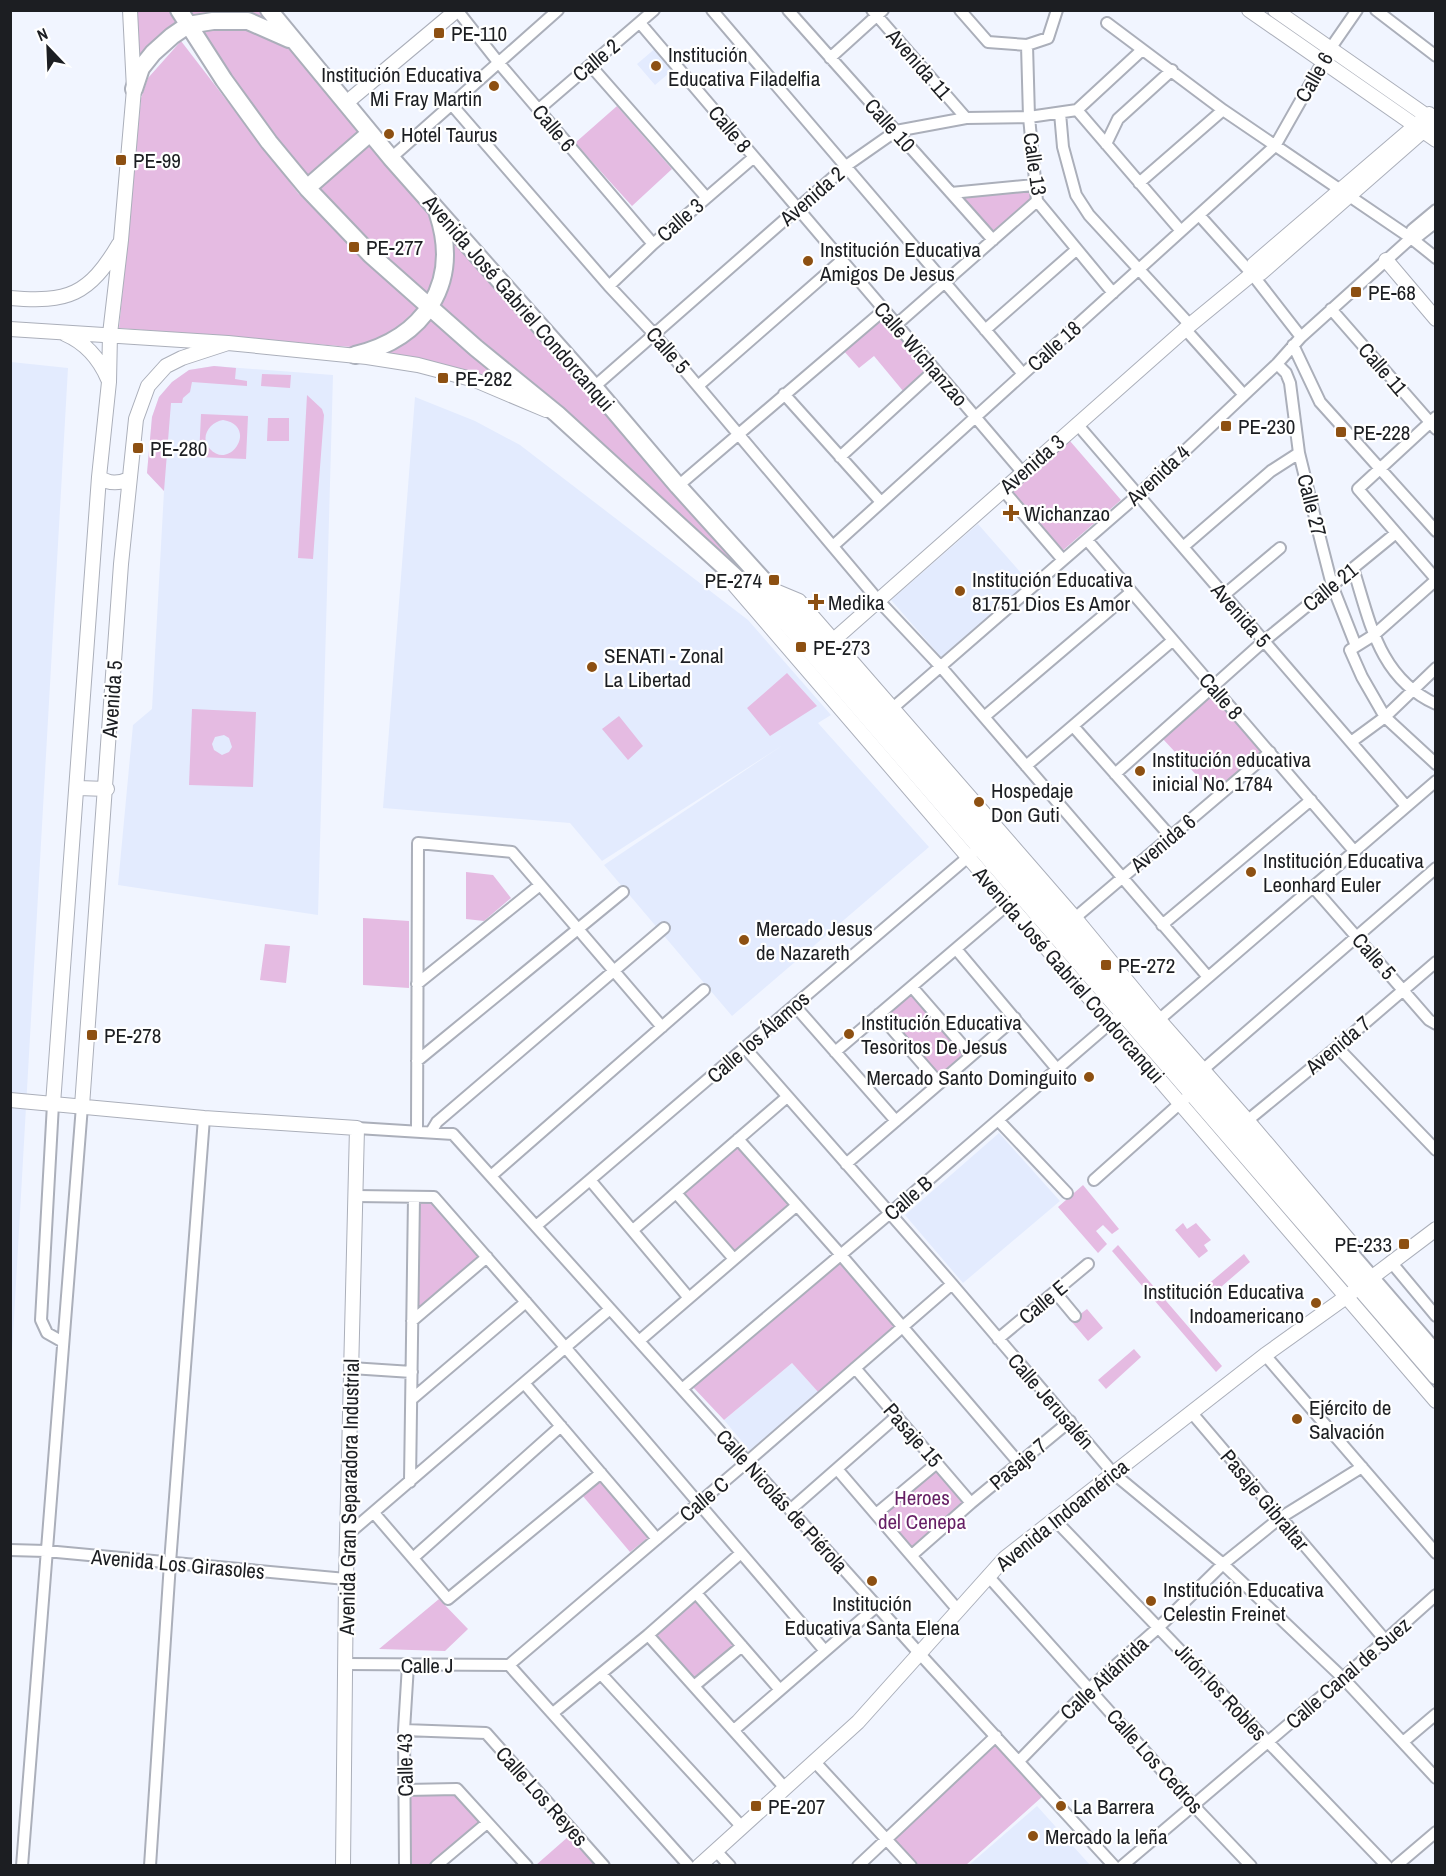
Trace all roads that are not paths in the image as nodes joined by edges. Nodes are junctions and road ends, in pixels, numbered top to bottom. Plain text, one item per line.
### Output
1 (130, 10) edge
2 (269, 10) edge
3 (457, 10) edge
4 (558, 10) edge
5 (654, 10) edge
6 (712, 10) edge
7 (788, 10) edge
8 (960, 10) edge
9 (1057, 10) edge
10 (1249, 10) edge
11 (1275, 10) edge
12 (1357, 10) edge
13 (1376, 10) edge
14 (877, 12) edge
15 (183, 18) edge
16 (640, 23) junction
17 (1107, 23) dead end
18 (297, 44) junction
19 (1027, 45) junction
20 (1142, 50) junction
21 (1327, 55) junction
22 (1436, 56) edge
23 (830, 58) junction
24 (498, 62) junction
25 (590, 65) junction
26 (1172, 70) junction
27 (134, 89) junction
28 (346, 103) junction
29 (452, 105) junction
30 (539, 109) junction
31 (1077, 110) junction
32 (1222, 110) junction
33 (1060, 113) junction
34 (1029, 117) junction
35 (966, 118) junction
36 (1429, 121) edge
37 (896, 131) junction
38 (370, 133) junction
39 (1436, 140) edge
40 (1106, 144) junction
41 (1275, 146) junction
42 (754, 157) junction
43 (391, 158) junction
44 (846, 166) junction
45 (1139, 183) junction
46 (1034, 185) junction
47 (307, 188) junction
48 (951, 193) junction
49 (1344, 194) junction
50 (706, 198) junction
51 (1037, 201) junction
52 (436, 208) junction
53 (796, 209) junction
54 (1436, 210) edge
55 (1199, 215) junction
56 (1436, 222) edge
57 (1181, 231) junction
58 (1411, 237) junction
59 (121, 240) junction
60 (993, 240) junction
61 (653, 244) junction
62 (1076, 250) junction
63 (1436, 258) edge
64 (1386, 260) junction
65 (841, 261) junction
66 (1140, 269) junction
67 (1252, 274) junction
68 (944, 283) junction
69 (609, 286) junction
70 (1113, 293) junction
71 (10, 298) edge
72 (429, 307) junction
73 (1331, 309) junction
74 (884, 310) junction
75 (1436, 319) edge
76 (896, 325) junction
77 (1187, 327) junction
78 (10, 329) edge
79 (985, 330) junction
80 (60, 332) junction
81 (110, 334) junction
82 (654, 334) junction
83 (1297, 341) junction
84 (228, 343) junction
85 (355, 355) junction
86 (1277, 364) junction
87 (935, 370) junction
88 (1023, 374) junction
89 (109, 382) junction
90 (698, 386) junction
91 (594, 387) junction
92 (784, 394) junction
93 (1244, 394) junction
94 (557, 414) junction
95 (975, 417) junction
96 (1434, 423) edge
97 (1077, 424) junction
98 (739, 433) junction
99 (1299, 453) junction
100 (840, 457) junction
101 (1380, 468) junction
102 (1023, 472) junction
103 (99, 477) junction
104 (129, 479) junction
105 (678, 486) junction
106 (1003, 490) junction
107 (1138, 495) junction
108 (881, 502) junction
109 (1436, 531) edge
110 (1396, 533) junction
111 (1087, 540) junction
112 (833, 546) junction
113 (705, 547) junction
114 (1183, 547) junction
115 (1280, 548) dead end
116 (1063, 560) junction
117 (1353, 568) junction
118 (1436, 580) edge
119 (1332, 585) junction
120 (1131, 592) junction
121 (1224, 595) junction
122 (878, 600) junction
123 (1374, 635) junction
124 (1172, 640) junction
125 (1264, 641) junction
126 (1356, 646) junction
127 (825, 648) junction
128 (941, 667) junction
129 (1436, 668) edge
130 (1213, 687) junction
131 (1412, 690) junction
132 (1436, 704) edge
133 (884, 716) junction
134 (984, 717) junction
135 (1385, 717) junction
136 (1073, 726) junction
137 (1351, 742) junction
138 (1270, 752) junction
139 (1436, 764) edge
140 (1026, 766) junction
141 (1115, 774) junction
142 (1436, 781) edge
143 (78, 788) junction
144 (106, 789) junction
145 (1311, 800) junction
146 (1406, 806) junction
147 (1171, 837) junction
148 (974, 852) junction
149 (1355, 852) junction
150 (1436, 868) edge
151 (1123, 878) junction
152 (540, 885) junction
153 (1313, 887) junction
154 (623, 892) dead end
155 (1014, 900) junction
156 (1162, 925) junction
157 (1065, 926) junction
158 (664, 928) dead end
159 (577, 929) junction
160 (1357, 936) junction
161 (956, 949) junction
162 (1436, 962) edge
163 (612, 971) junction
164 (1208, 977) junction
165 (417, 984) junction
166 (912, 987) junction
167 (704, 990) dead end
168 (1403, 991) junction
169 (795, 1006) junction
170 (1122, 1012) junction
171 (879, 1014) junction
172 (1015, 1018) junction
173 (1433, 1019) edge
174 (1155, 1023) junction
175 (662, 1027) junction
176 (1337, 1047) junction
177 (745, 1048) junction
178 (835, 1052) junction
179 (971, 1055) junction
180 (417, 1061) junction
181 (1057, 1069) junction
182 (939, 1083) junction
183 (1193, 1086) junction
184 (788, 1097) junction
185 (10, 1100) edge
186 (53, 1104) junction
187 (82, 1106) junction
188 (204, 1118) junction
189 (998, 1120) junction
190 (896, 1121) junction
191 (1243, 1123) junction
192 (357, 1128) junction
193 (417, 1131) junction
194 (431, 1132) junction
195 (738, 1139) junction
196 (1436, 1150) edge
197 (846, 1164) junction
198 (491, 1176) junction
199 (590, 1180) junction
200 (1094, 1180) dead end
201 (676, 1193) junction
202 (1067, 1193) dead end
203 (356, 1196) junction
204 (414, 1197) junction
205 (796, 1206) junction
206 (890, 1214) junction
207 (536, 1226) junction
208 (1436, 1229) edge
209 (633, 1230) junction
210 (841, 1255) junction
211 (487, 1257) junction
212 (734, 1259) junction
213 (1391, 1263) junction
214 (1088, 1264) dead end
215 (952, 1284) junction
216 (1363, 1284) junction
217 (1055, 1292) junction
218 (689, 1298) junction
219 (526, 1302) junction
220 (610, 1309) junction
221 (1075, 1316) dead end
222 (1436, 1316) edge
223 (412, 1321) junction
224 (902, 1327) junction
225 (998, 1339) junction
226 (639, 1341) junction
227 (1436, 1341) edge
228 (63, 1342) junction
229 (565, 1347) junction
230 (1436, 1353) edge
231 (1265, 1355) junction
232 (351, 1368) junction
233 (855, 1368) junction
234 (412, 1372) junction
235 (1436, 1376) edge
236 (524, 1383) junction
237 (682, 1389) junction
238 (412, 1399) junction
239 (1436, 1401) edge
240 (1191, 1412) junction
241 (897, 1416) junction
242 (1070, 1421) junction
243 (561, 1426) junction
244 (747, 1462) junction
245 (937, 1462) junction
246 (1019, 1463) junction
247 (1362, 1467) junction
248 (837, 1469) junction
249 (601, 1473) junction
250 (1113, 1473) junction
251 (410, 1482) junction
252 (699, 1503) junction
253 (971, 1503) junction
254 (790, 1510) junction
255 (374, 1513) junction
256 (876, 1514) junction
257 (1280, 1518) junction
258 (1054, 1519) junction
259 (347, 1536) junction
260 (657, 1539) junction
261 (10, 1550) edge
262 (46, 1551) junction
263 (741, 1552) junction
264 (1436, 1553) edge
265 (912, 1555) junction
266 (413, 1558) junction
267 (170, 1563) junction
268 (1223, 1564) junction
269 (988, 1576) junction
270 (346, 1580) junction
271 (696, 1593) junction
272 (1436, 1595) edge
273 (877, 1606) junction
274 (958, 1610) junction
275 (1159, 1627) junction
276 (648, 1635) junction
277 (1386, 1641) junction
278 (742, 1646) junction
279 (825, 1651) junction
280 (919, 1653) junction
281 (346, 1664) junction
282 (408, 1665) junction
283 (509, 1665) junction
284 (601, 1674) junction
285 (1343, 1678) junction
286 (694, 1686) junction
287 (1090, 1688) junction
288 (780, 1690) junction
289 (553, 1713) junction
290 (1436, 1714) edge
291 (404, 1730) junction
292 (734, 1730) junction
293 (996, 1736) junction
294 (1403, 1742) junction
295 (1268, 1743) junction
296 (814, 1761) junction
297 (1019, 1761) junction
298 (1436, 1778) edge
299 (785, 1788) junction
300 (406, 1790) junction
301 (1193, 1805) junction
302 (487, 1823) junction
303 (742, 1827) junction
304 (1436, 1832) edge
305 (886, 1838) junction
306 (716, 1851) junction
307 (525, 1865) edge
308 (22, 1866) edge
309 (150, 1866) edge
310 (343, 1866) edge
311 (405, 1866) edge
312 (436, 1866) edge
313 (604, 1866) edge
314 (689, 1866) edge
315 (699, 1866) edge
316 (730, 1866) edge
317 (858, 1866) edge
318 (911, 1866) edge
319 (1114, 1866) edge
320 (1122, 1866) edge
321 (1251, 1866) edge
322 (1388, 1866) edge
323 (1396, 1866) edge

1 - 27 street, Avenida 5
2 - 18 highway, Avenida José Gabriel Condorcanqui
3 - 24 street, Calle 6
3 - 28 street
4 - 24 street
5 - 16 street, Calle 2
6 - 44 street
7 - 23 street, Calle 10
8 - 19 street
9 - 19 street
10 - 21 street
11 - 21 street
12 - 21 street, Calle 6
13 - 22 street
14 - 23 street
14 - 35 street, Avenida 11
15 - 18 highway
15 - 27 highway
15 - 47 highway, Avenida José Gabriel Condorcanqui
16 - 25 street, Calle 2
16 - 42 street, Calle 8
17 - 20 street
18 - 28 highway, Avenida José Gabriel Condorcanqui
19 - 34 street, Calle 13
20 - 26 street
20 - 31 street
21 - 36 street
21 - 41 street, Calle 6
23 - 37 street, Calle 10
24 - 29 street
24 - 30 street, Calle 6
25 - 30 street, Calle 2
25 - 50 street
26 - 32 street
26 - 40 street
27 - 59 street, Avenida 5
28 - 38 highway, Avenida José Gabriel Condorcanqui
29 - 43 street
29 - 69 street, Calle 5
30 - 61 street, Calle 6
31 - 33 street, Avenida 2
31 - 40 street
32 - 41 street
32 - 45 street
33 - 34 street, Avenida 2
33 - 66 street
34 - 35 street, Avenida 2
34 - 46 street, Calle 13
35 - 37 street, Avenida 2
36 - 39 street
36 - 49 street, Avenida 3
37 - 44 street, Avenida 2
37 - 48 street, Calle 10
38 - 43 highway, Avenida José Gabriel Condorcanqui
38 - 47 highway
40 - 45 street
41 - 49 street
41 - 55 street, Calle 18
42 - 50 street, Calle 3
42 - 53 street, Calle 8
43 - 52 highway, Avenida José Gabriel Condorcanqui
44 - 53 street, Avenida 2
44 - 68 street
45 - 57 street
46 - 48 street
46 - 51 street, Calle 13
47 - 72 highway, Avenida José Gabriel Condorcanqui
48 - 60 street, Calle 10
49 - 58 street
49 - 67 street, Avenida 3
50 - 61 street, Calle 3
51 - 60 street
51 - 62 street, Calle 13
52 - 72 highway
52 - 91 highway, Avenida José Gabriel Condorcanqui
53 - 65 street, Calle Wichanzao
53 - 82 street, Avenida 2
54 - 58 street
55 - 57 street, Calle 18
55 - 67 street
56 - 58 street
57 - 66 street, Calle 18
58 - 63 street
58 - 64 street, Avenida 4
59 - 71 street
59 - 81 street, Avenida 5
60 - 68 street
61 - 69 street, Calle 3
62 - 70 street, Calle 13
62 - 79 street
64 - 73 street, Avenida 4
64 - 75 street
65 - 74 street, Calle Wichanzao
65 - 90 street
66 - 70 street, Calle 18
66 - 77 street
67 - 77 street, Avenida 3
67 - 83 street
68 - 76 street
68 - 79 street
69 - 82 street, Calle 5
70 - 88 street, Calle 18
72 - 85 highway
72 - 94 highway, Avenida José Gabriel Condorcanqui
73 - 83 street, Avenida 4
73 - 96 street, Calle 11
74 - 76 street, Calle Wichanzao
74 - 92 street
76 - 87 street, Calle Wichanzao
77 - 93 street
77 - 97 street, Avenida 3
78 - 80 street
79 - 88 street
80 - 81 street
80 - 89 street
81 - 84 street
81 - 89 street, Avenida 5
82 - 90 street, Calle 5
82 - 91 street, Avenida 2
83 - 86 street, Avenida 4
83 - 101 street
84 - 85 street
84 - 104 street, Avenida 5
85 - 94 street
86 - 93 street, Avenida 4
86 - 99 street, Calle 27
87 - 95 street, Calle Wichanzao
87 - 100 street
88 - 95 street, Calle 18
89 - 103 street, Avenida 5
90 - 98 street, Calle 5
91 - 105 highway, Avenida José Gabriel Condorcanqui
92 - 98 street
92 - 100 street
93 - 107 street, Avenida 4
94 - 113 highway, Avenida José Gabriel Condorcanqui
95 - 102 street, Calle Wichanzao
95 - 108 street, Calle 18
96 - 101 street
97 - 102 street, Avenida 3
97 - 107 street, Avenida 5
98 - 105 street
98 - 112 street, Calle 5
99 - 114 street
99 - 119 street, Calle 27
100 - 108 street
101 - 109 street
101 - 110 street
102 - 106 street, Avenida 3
103 - 104 street
103 - 143 street, Avenida 5
104 - 144 street, Avenida 5
105 - 127 highway, Avenida José Gabriel Condorcanqui
106 - 116 street
106 - 122 street, Avenida 3
107 - 111 street, Avenida 4
107 - 114 street, Avenida 5
108 - 112 street, Calle 18
110 - 117 street, Calle 21
110 - 118 street
111 - 116 street, Avenida 4
111 - 120 street, Calle 8
112 - 122 street, Calle 5
113 - 127 highway, Avenida José Gabriel Condorcanqui
113 - 148 street, Avenida José Gabriel Condorcanqui
114 - 121 street, Avenida 5
115 - 121 street
116 - 128 street, Avenida 4
117 - 119 street, Calle 21
117 - 123 street
118 - 123 street
119 - 125 street, Calle 21
119 - 126 street, Calle 27
120 - 124 street, Calle 8
120 - 134 street
121 - 125 street, Avenida 5
122 - 127 street, Avenida 3
122 - 128 street, Calle 5
123 - 126 street
123 - 131 street
124 - 130 street, Calle 8
124 - 136 street
125 - 130 street, Calle 21
125 - 137 street, Avenida 5
126 - 135 street, Calle 27
127 - 133 highway, Avenida José Gabriel Condorcanqui
127 - 133 street, Avenida José Gabriel Condorcanqui
128 - 133 street, Avenida 4
128 - 134 street, Calle 5
129 - 131 street
130 - 138 street, Calle 8
130 - 141 street, Calle 21
131 - 132 street
131 - 135 street
133 - 148 highway, Avenida José Gabriel Condorcanqui
133 - 157 highway, Avenida José Gabriel Condorcanqui
134 - 140 street, Calle 5
135 - 137 street
135 - 139 street
136 - 140 street
136 - 141 street
137 - 146 street, Avenida 5
138 - 145 street, Calle 8
138 - 147 street, Avenida 6
140 - 151 street, Calle 5
141 - 147 street
142 - 146 street
143 - 144 street
143 - 186 street, Avenida 5
144 - 187 street, Avenida 5
145 - 149 street, Calle 8
145 - 156 street
146 - 149 street
147 - 151 street, Avenida 6
148 - 155 highway, Avenida José Gabriel Condorcanqui
148 - 169 street, Calle los Álamos
149 - 153 street
150 - 160 street
151 - 156 street, Calle 5
151 - 157 street, Avenida 6
152 - 159 street
152 - 165 street
152 - 165 street
153 - 160 street, Calle 5
153 - 164 street
154 - 159 street
155 - 157 highway, Avenida José Gabriel Condorcanqui
155 - 161 street
155 - 170 street, Avenida José Gabriel Condorcanqui
156 - 164 street, Calle 5
157 - 170 highway, Avenida José Gabriel Condorcanqui
157 - 174 street, Avenida José Gabriel Condorcanqui
158 - 163 street
159 - 163 street
159 - 180 street
160 - 168 street, Calle 5
160 - 183 street
161 - 166 street
161 - 172 street
162 - 168 street, Avenida 7
163 - 175 street
163 - 194 street
164 - 174 street
165 - 180 street
166 - 171 street
166 - 179 street
167 - 175 street
168 - 173 street, Calle 5
168 - 176 street, Avenida 7
169 - 177 street, Calle los Álamos
169 - 178 street
170 - 174 highway, Avenida José Gabriel Condorcanqui
170 - 181 street, Calle B
170 - 183 highway, Avenida José Gabriel Condorcanqui
171 - 178 street
171 - 182 street
172 - 179 street
172 - 181 street
174 - 183 highway, Avenida José Gabriel Condorcanqui
175 - 198 street
176 - 191 street, Avenida 7
176 - 196 street
177 - 184 street, Calle Jerusalén
177 - 199 street, Calle los Álamos
178 - 190 street
179 - 182 street
180 - 193 street
181 - 189 street, Calle B
182 - 190 street
183 - 191 highway, Avenida José Gabriel Condorcanqui
183 - 200 street
183 - 216 highway, Avenida José Gabriel Condorcanqui
184 - 195 street
184 - 197 street, Calle Jerusalén
185 - 186 street
186 - 187 street
186 - 228 street
187 - 188 street
187 - 228 street
188 - 192 street
188 - 267 street
189 - 202 street
189 - 206 street, Calle B
190 - 197 street
191 - 216 highway, Avenida José Gabriel Condorcanqui
192 - 193 street
192 - 203 street, Avenida Gran Separadora Industrial
193 - 194 street
194 - 198 street, Calle Nicolás de Piérola
195 - 201 street
195 - 205 street
197 - 206 street, Calle Jerusalén
198 - 207 street, Calle Nicolás de Piérola
199 - 207 street, Calle los Álamos
199 - 209 street
201 - 209 street
201 - 212 street
203 - 204 street
203 - 232 street, Avenida Gran Separadora Industrial
204 - 211 street
204 - 223 street
205 - 210 street
205 - 212 street
206 - 210 street, Calle B
206 - 215 street, Calle Jerusalén
207 - 220 street, Calle Nicolás de Piérola
208 - 213 street, Avenida Indoamérica
209 - 218 street
210 - 224 street
210 - 237 street, Calle B
211 - 219 street
211 - 223 street
212 - 218 street
213 - 216 street, Avenida Indoamérica
213 - 222 street
214 - 217 street, Calle E
215 - 224 street, Calle C
215 - 225 street, Calle Jerusalén
216 - 227 street, Avenida José Gabriel Condorcanqui
216 - 230 highway, Avenida José Gabriel Condorcanqui
216 - 231 street, Avenida Indoamérica
216 - 235 highway, Avenida José Gabriel Condorcanqui
216 - 239 street, Avenida José Gabriel Condorcanqui
217 - 221 street
217 - 225 street, Calle E
218 - 226 street
219 - 229 street
219 - 238 street
220 - 226 street, Calle Nicolás de Piérola
220 - 229 street
223 - 234 street
224 - 233 street, Calle C
224 - 246 street
225 - 242 street, Calle Jerusalén
226 - 237 street, Calle Nicolás de Piérola
228 - 262 street
229 - 236 street
229 - 252 street
231 - 240 street, Avenida Indoamérica
231 - 247 street
232 - 234 street
232 - 259 street, Avenida Gran Separadora Industrial
233 - 241 street, Pasaje 15
233 - 244 street, Calle C
234 - 238 street
236 - 243 street
236 - 251 street
237 - 244 street, Calle Nicolás de Piérola
238 - 251 street
240 - 250 street, Avenida Indoamérica
240 - 257 street, Pasaje Gibraltar
241 - 245 street, Pasaje 15
241 - 248 street
242 - 246 street, Pasaje 7
242 - 250 street, Calle Jerusalén
243 - 249 street
243 - 266 street
244 - 252 street, Calle C
244 - 254 street, Calle Nicolás de Piérola
245 - 253 street, Pasaje 15
245 - 256 street
246 - 253 street, Pasaje 7
247 - 257 street, Calle Atlántida
247 - 264 street
248 - 254 street
248 - 256 street
249 - 260 street
249 - 266 street
250 - 258 street, Avenida Indoamérica
250 - 268 street, Calle Jerusalén
251 - 255 street
252 - 260 street, Calle C
252 - 263 street
253 - 265 street, Pasaje 7
254 - 273 street, Calle Nicolás de Piérola
255 - 259 street
255 - 266 street
256 - 265 street
257 - 268 street, Calle Atlántida
257 - 277 street, Pasaje Gibraltar
258 - 269 street, Avenida Indoamérica
258 - 275 street, Jirón los Robles
259 - 270 street, Avenida Gran Separadora Industrial
260 - 283 street, Calle C
261 - 262 street, Avenida Los Girasoles
262 - 267 street, Avenida Los Girasoles
262 - 308 street
263 - 271 street
263 - 279 street
265 - 274 street
267 - 270 street, Avenida Los Girasoles
267 - 309 street
268 - 275 street, Calle Atlántida
268 - 285 street, Calle Jerusalén
269 - 274 street, Avenida Indoamérica
269 - 287 street, Calle Los Cedros
270 - 281 street, Avenida Gran Separadora Industrial
271 - 276 street
271 - 278 street
272 - 277 street, Calle Canal de Suez
273 - 279 street
273 - 280 street, Calle Nicolás de Piérola
274 - 280 street, Avenida Indoamérica
275 - 287 street, Calle Atlántida
275 - 295 street, Jirón los Robles
276 - 284 street
276 - 286 street
277 - 285 street, Calle Canal de Suez
278 - 286 street
278 - 288 street
279 - 288 street
280 - 293 street, Calle Nicolás de Piérola
280 - 296 street, Avenida Indoamérica
281 - 282 street, Calle J
281 - 310 street, Avenida Gran Separadora Industrial
282 - 283 street, Calle J
282 - 291 street, Calle 43
283 - 289 street
284 - 289 street
284 - 303 street
285 - 294 street, Calle Jerusalén
285 - 295 street, Calle Canal de Suez
286 - 292 street
287 - 297 street, Calle Atlántida
287 - 301 street, Calle Los Cedros
288 - 292 street
289 - 314 street
290 - 294 street
291 - 300 street, Calle 43
291 - 313 street, Calle Los Reyes
292 - 299 street
293 - 297 street, Calle Nicolás de Piérola
293 - 305 street
294 - 298 street, Calle Jerusalén
295 - 301 street, Calle Canal de Suez
295 - 322 street, Jirón los Robles
296 - 299 street, Avenida Indoamérica
296 - 305 street
297 - 319 street, Calle Nicolás de Piérola
299 - 303 street, Avenida Indoamérica
300 - 302 street
300 - 311 street, Calle 43
301 - 320 street, Calle Canal de Suez
301 - 321 street, Calle Los Cedros
302 - 307 street
302 - 312 street
303 - 306 street, Avenida Indoamérica
304 - 323 street
305 - 317 street
305 - 318 street
306 - 315 street, Avenida Indoamérica
306 - 316 street

